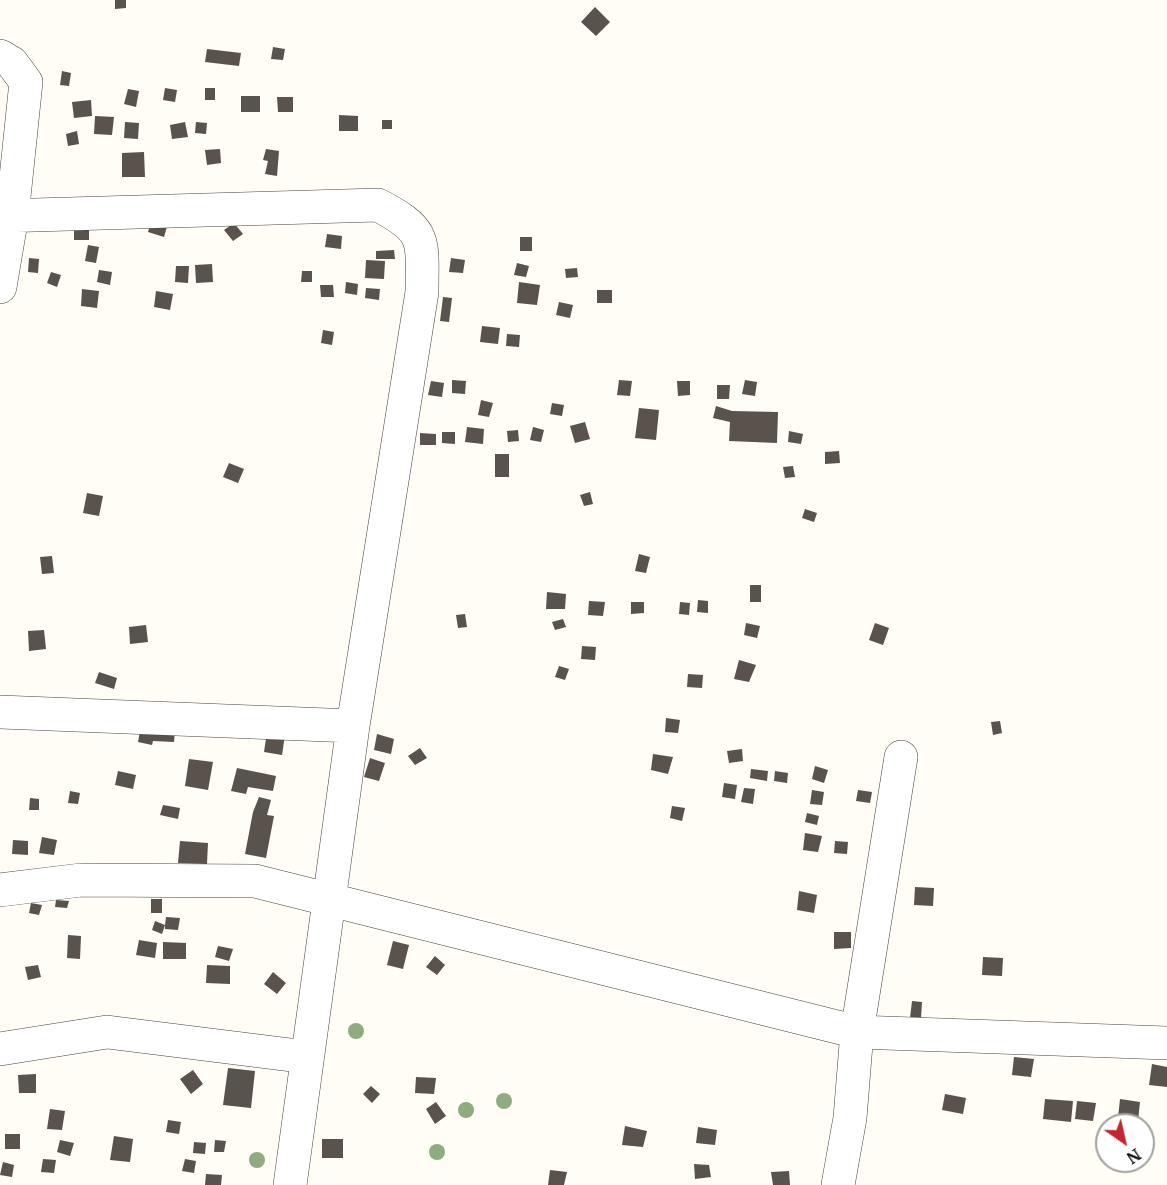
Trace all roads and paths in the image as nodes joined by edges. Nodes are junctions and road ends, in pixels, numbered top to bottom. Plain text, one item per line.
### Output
1 (0, 56) edge
2 (6, 216) edge
3 (0, 287) edge
4 (0, 712) edge
5 (353, 726) junction
6 (901, 757) dead end
7 (0, 890) edge
8 (327, 900) junction
9 (857, 1032) junction
10 (1167, 1043) edge
11 (0, 1049) edge
12 (307, 1057) junction
13 (290, 1185) edge
14 (838, 1185) edge

1 - 2 street
2 - 3 street
2 - 5 street
4 - 5 street
5 - 8 street
6 - 9 street
7 - 8 street
8 - 9 street
8 - 12 street
9 - 10 street
9 - 14 street
11 - 12 street
12 - 13 street

